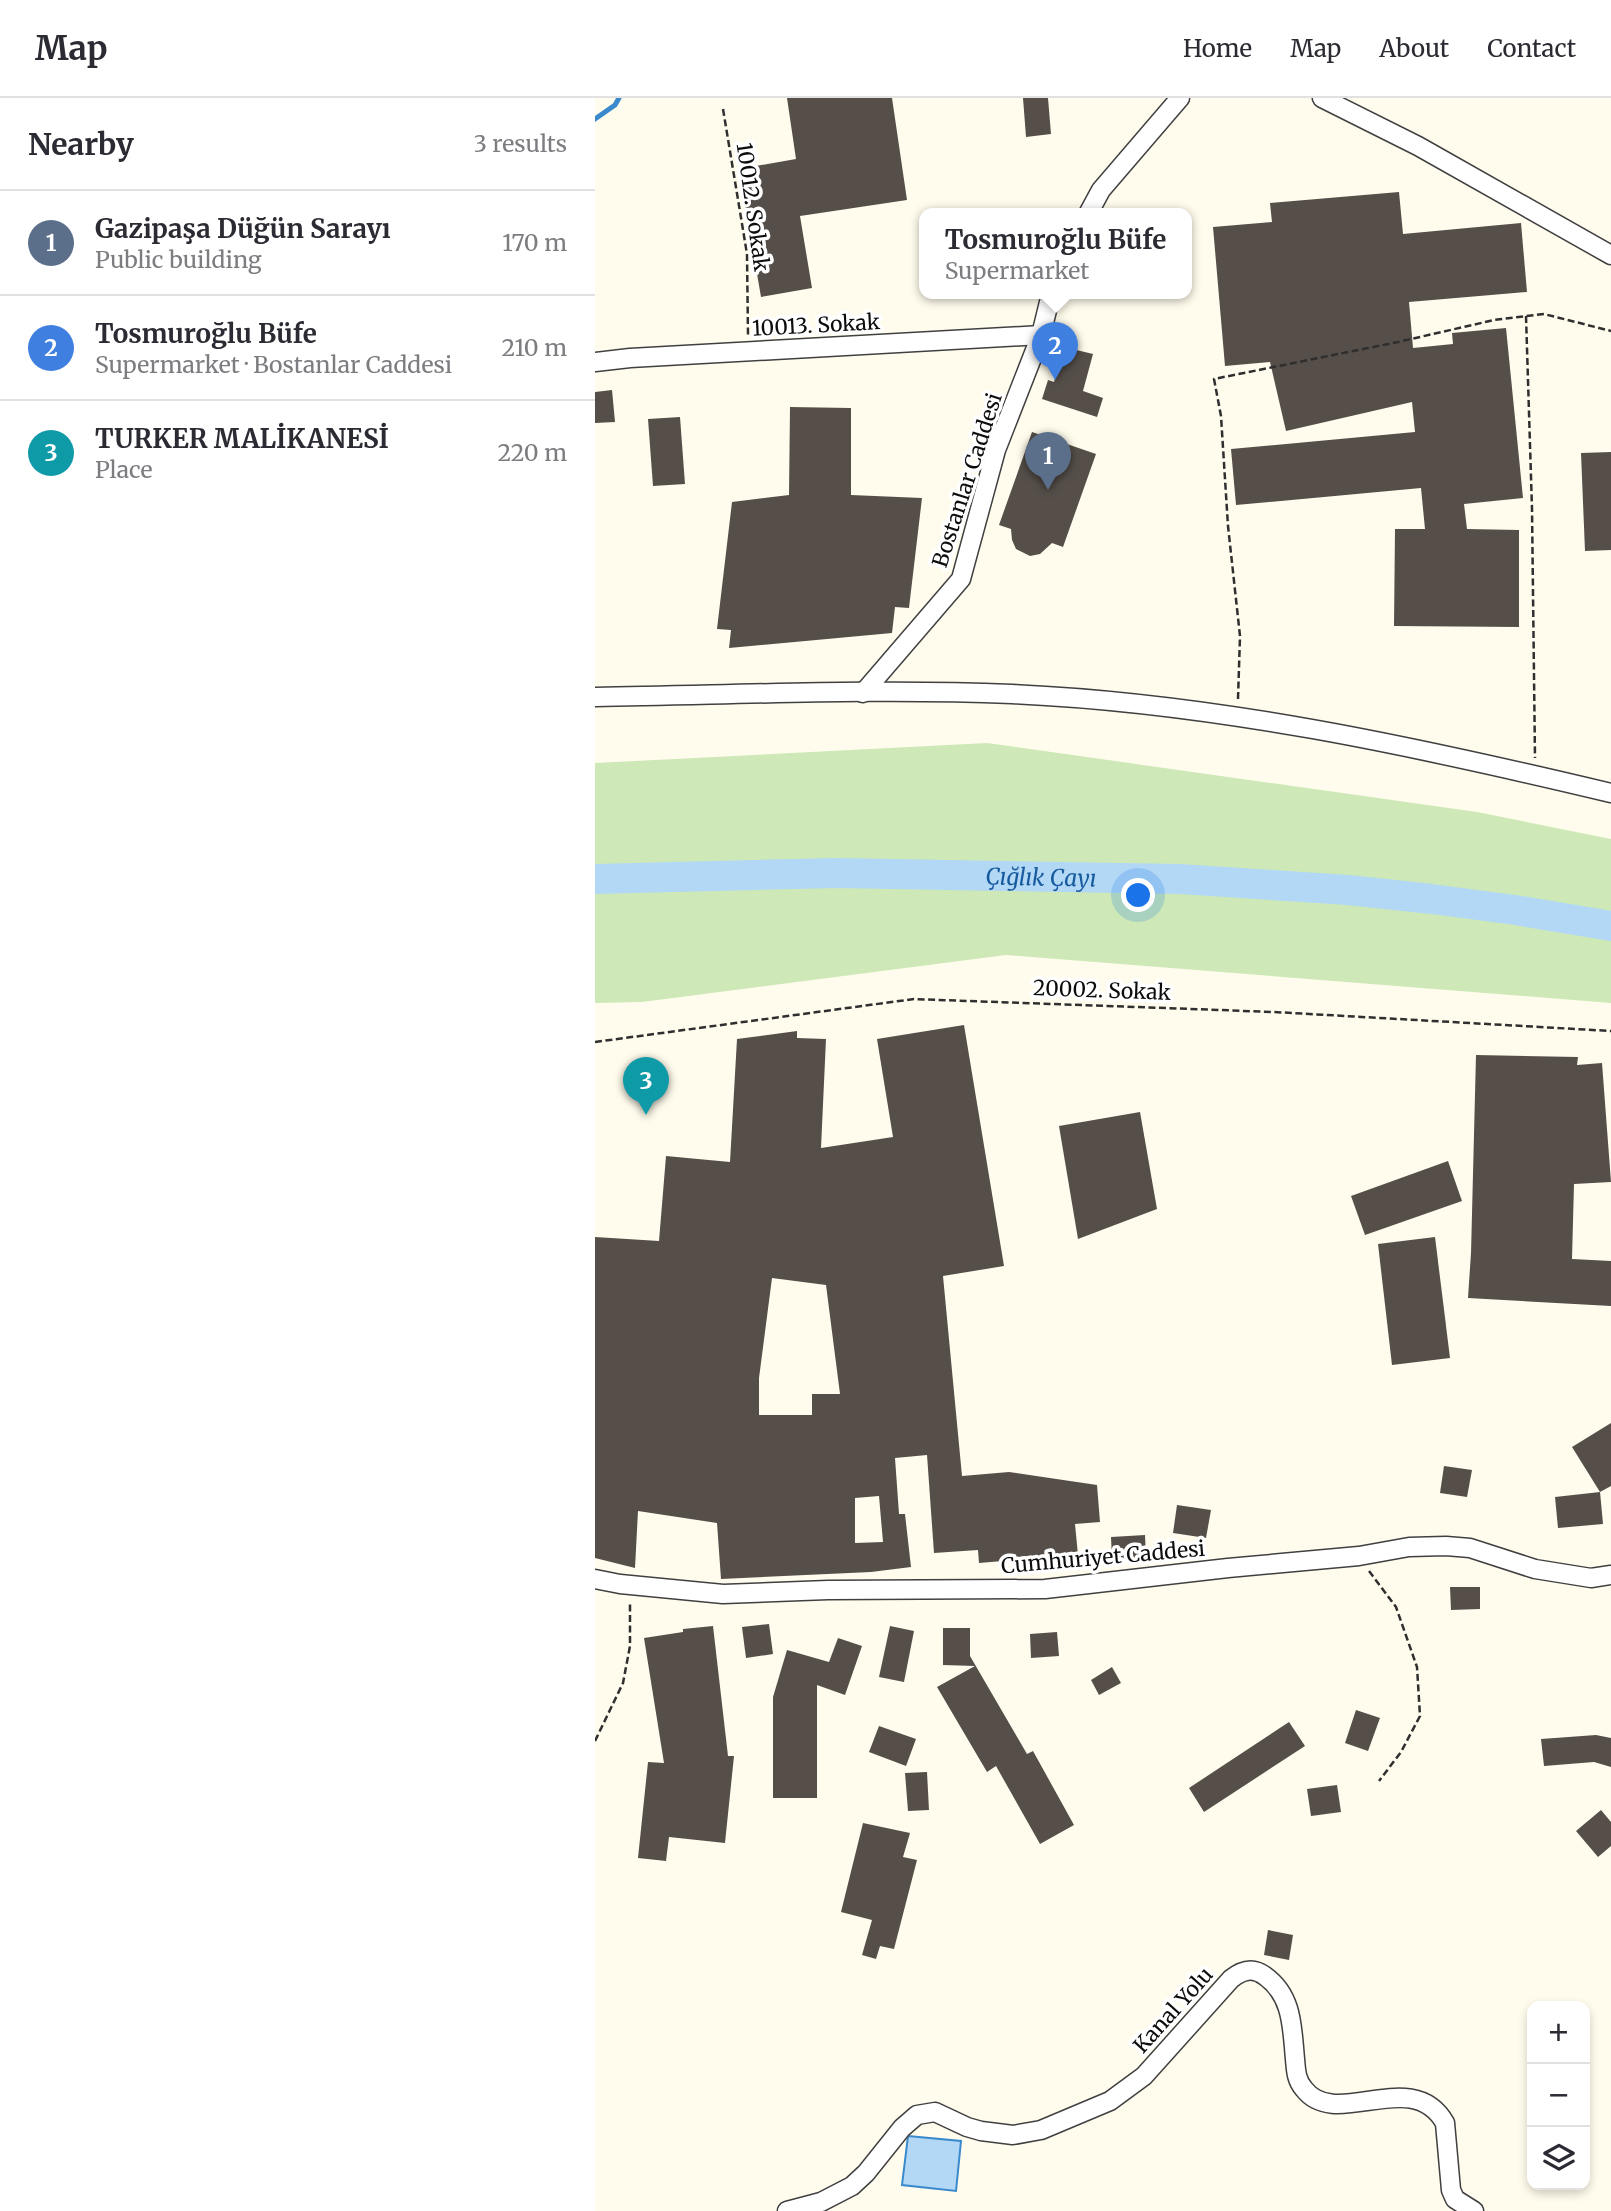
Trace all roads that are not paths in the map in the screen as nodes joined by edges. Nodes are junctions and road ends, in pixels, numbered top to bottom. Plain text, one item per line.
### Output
1 (1180, 98) edge
2 (1322, 98) edge
3 (1091, 208) edge
4 (1611, 255) edge
5 (1050, 299) edge
6 (1041, 335) junction
7 (595, 362) edge
8 (863, 693) junction
9 (595, 697) edge
10 (1611, 793) edge
11 (1611, 1575) edge
12 (595, 1579) edge
13 (787, 2211) edge
14 (1474, 2211) edge

1 - 3 street
2 - 4 street
5 - 6 street, Bostanlar Caddesi
6 - 7 street, 10013. Sokak
6 - 8 street, Bostanlar Caddesi
8 - 9 street
8 - 10 street
11 - 12 street, Cumhuriyet Caddesi
13 - 14 street, Kanal Yolu

